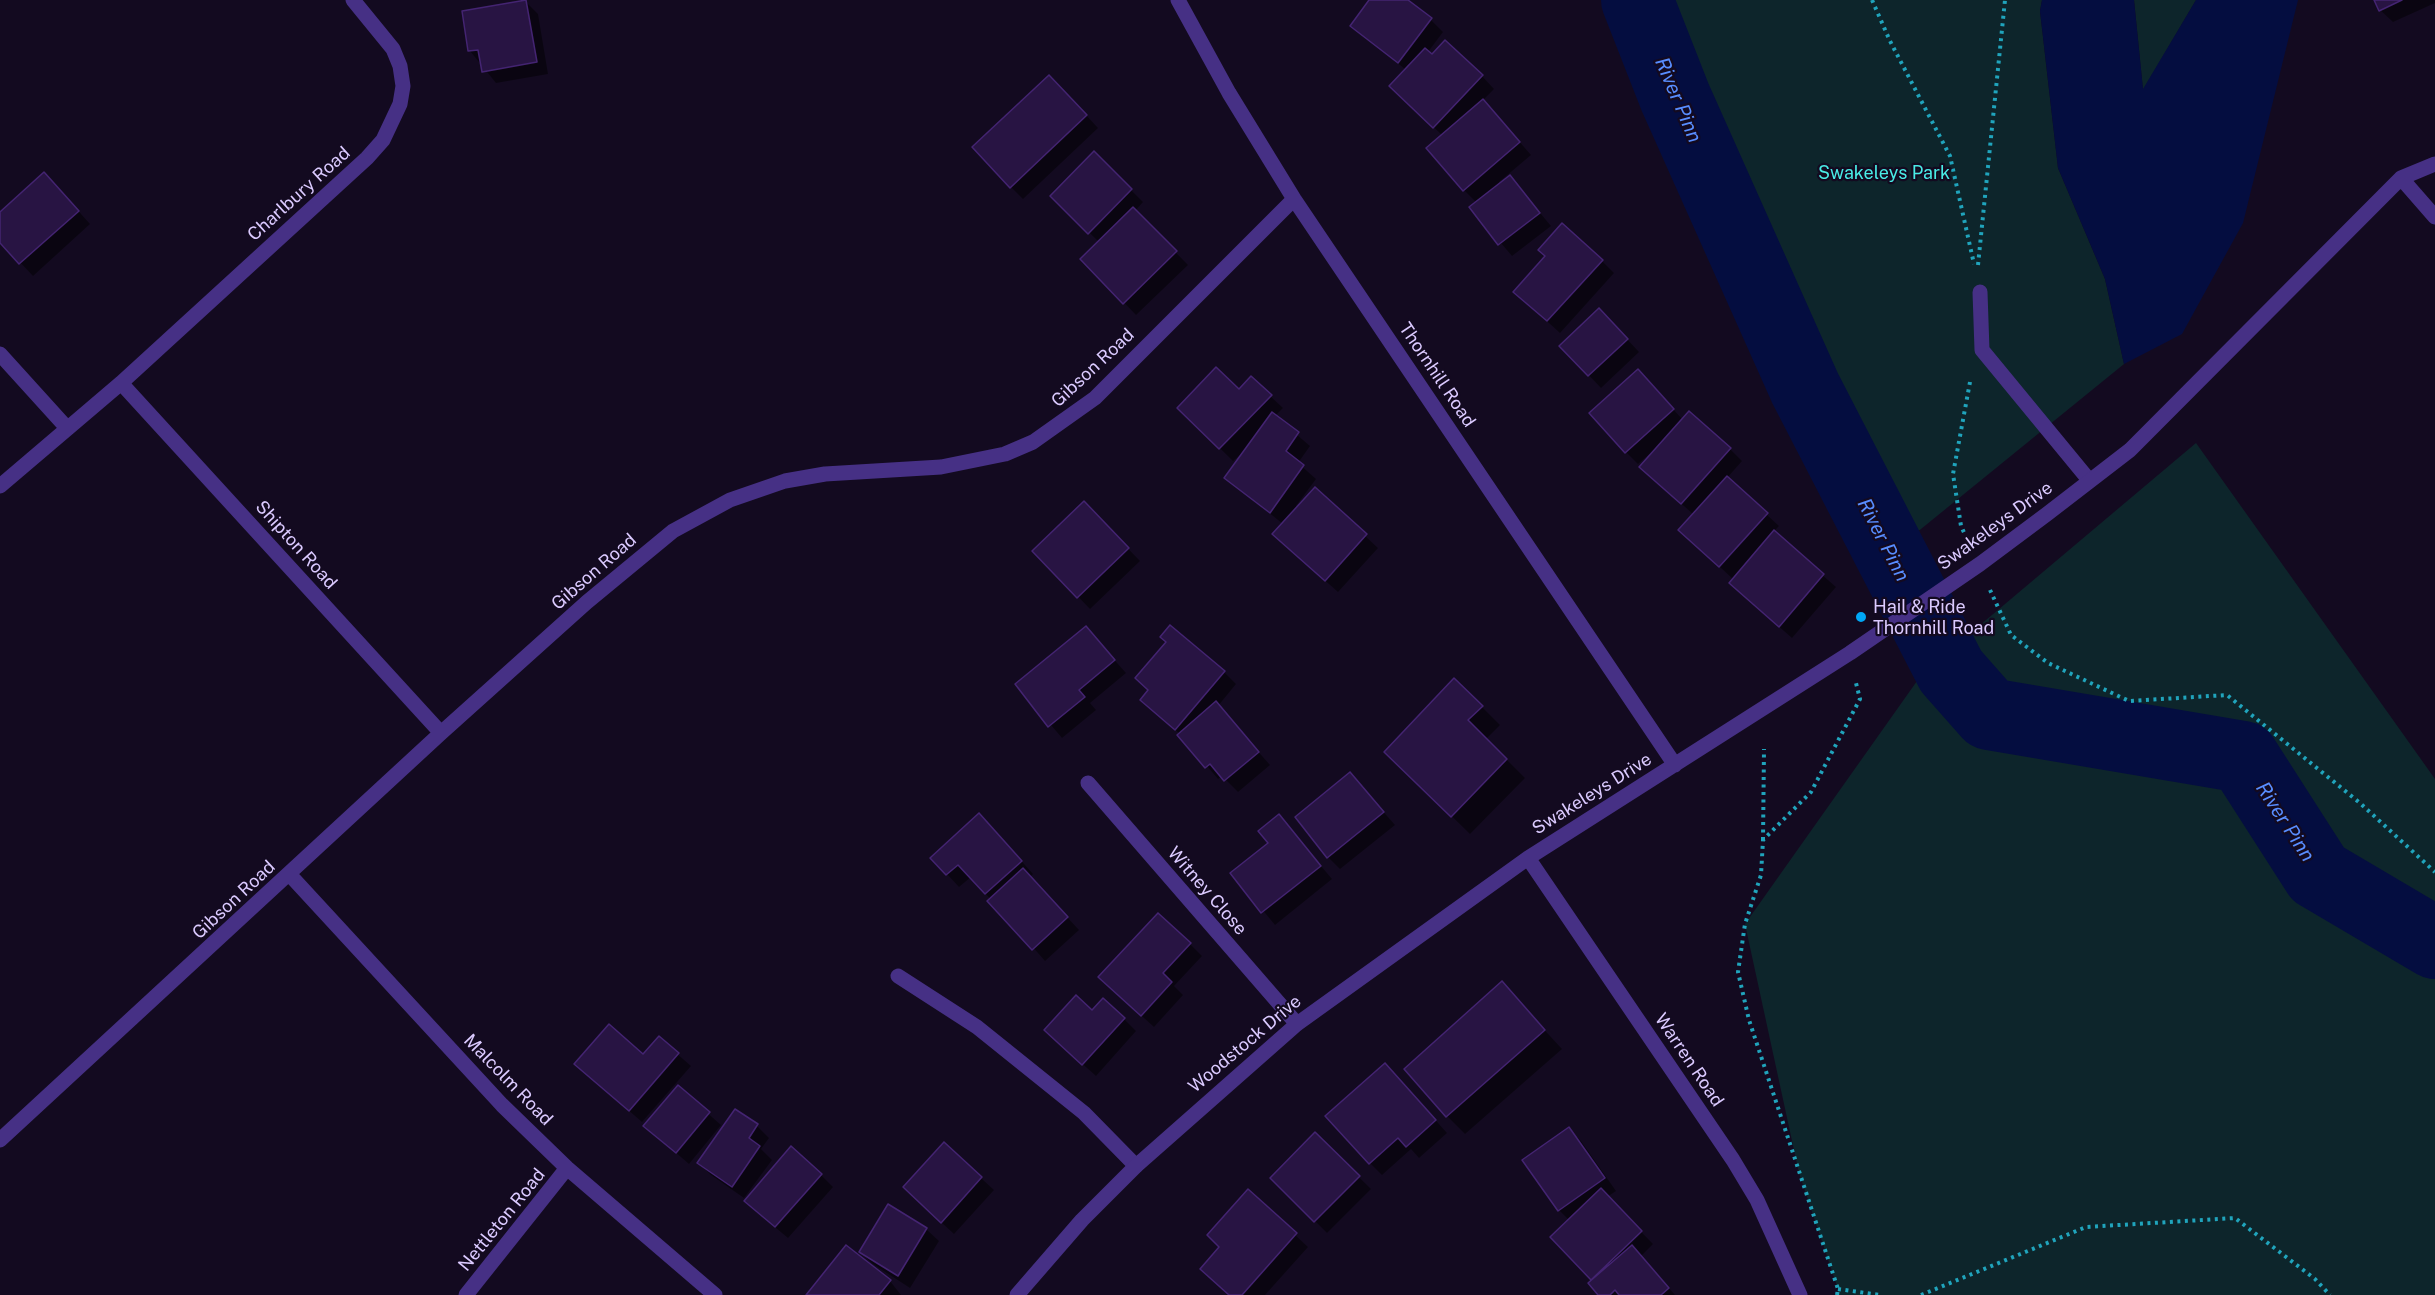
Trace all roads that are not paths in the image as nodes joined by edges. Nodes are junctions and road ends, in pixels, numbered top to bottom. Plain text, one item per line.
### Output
1 (353, 0) edge
2 (1178, 0) edge
3 (2435, 164) edge
4 (2401, 178) junction
5 (1294, 199) junction
6 (2435, 217) edge
7 (1980, 292) dead end
8 (0, 354) edge
9 (121, 383) junction
10 (67, 428) junction
11 (2089, 480) junction
12 (1, 483) edge
13 (441, 733) junction
14 (1675, 765) junction
15 (1088, 783) dead end
16 (1528, 858) junction
17 (290, 875) junction
18 (898, 976) dead end
19 (1297, 1024) junction
20 (0, 1140) edge
21 (1136, 1166) junction
22 (567, 1168) junction
23 (466, 1295) edge
24 (715, 1295) edge
25 (1017, 1295) edge
26 (1800, 1295) edge

1 - 9 street, Charlbury Road
2 - 5 street, Thornhill Road
3 - 4 street, Swakeleys Drive
4 - 6 street
4 - 11 street, Swakeleys Drive
5 - 13 street, Gibson Road
5 - 14 street, Thornhill Road
7 - 11 street
8 - 10 street
9 - 10 street, Charlbury Road
9 - 13 street, Shipton Road
10 - 12 street, Charlbury Road
11 - 14 street, Swakeleys Drive
13 - 17 street, Gibson Road
14 - 16 street, Swakeleys Drive
15 - 19 street, Witney Close
16 - 19 street, Woodstock Drive
16 - 26 street, Warren Road
17 - 20 street, Gibson Road
17 - 22 street, Malcolm Road
18 - 21 street
19 - 21 street, Woodstock Drive
21 - 25 street, Woodstock Drive
22 - 23 street, Nettleton Road
22 - 24 street, Malcolm Road

